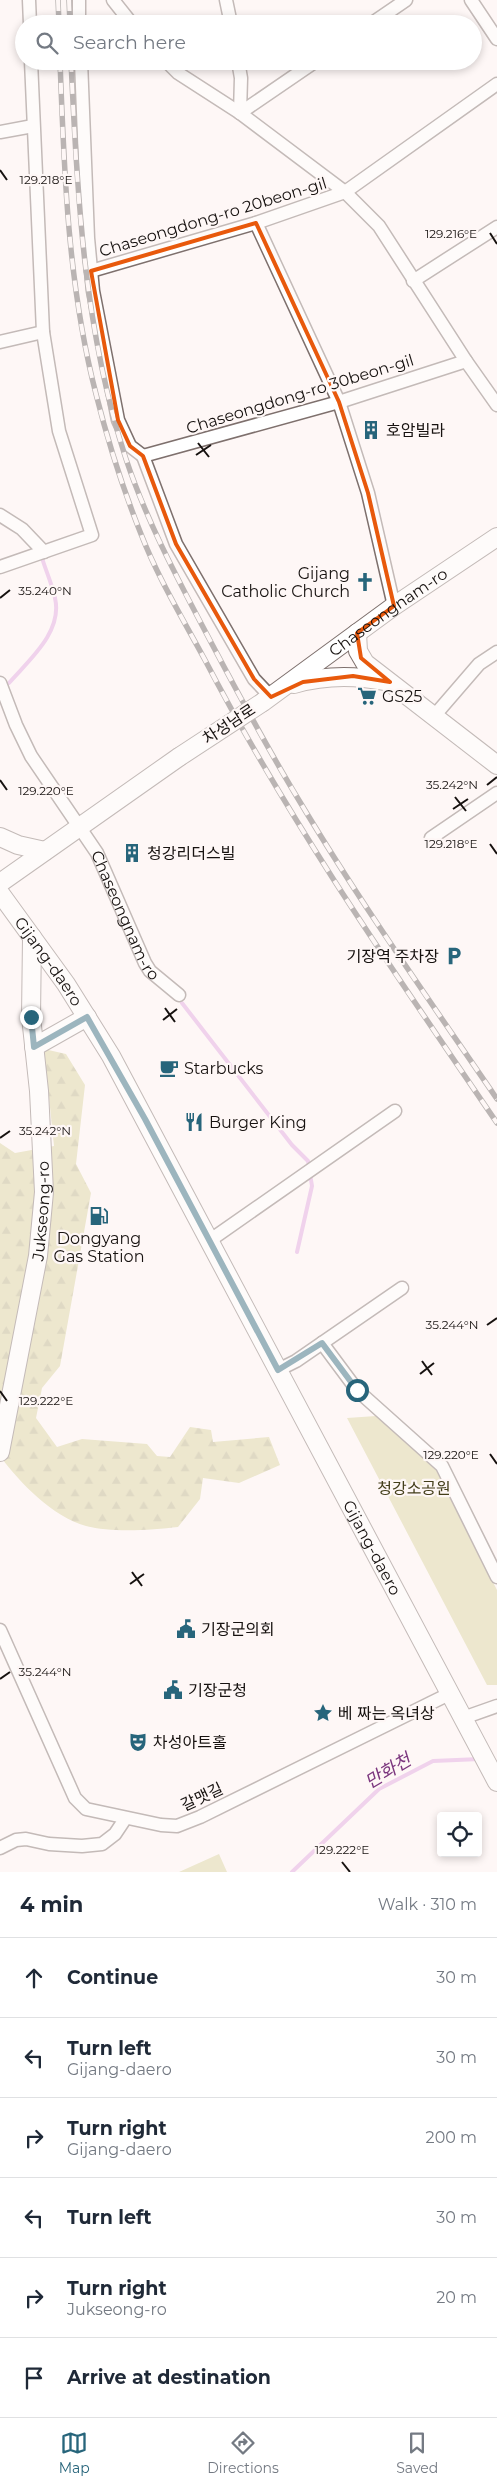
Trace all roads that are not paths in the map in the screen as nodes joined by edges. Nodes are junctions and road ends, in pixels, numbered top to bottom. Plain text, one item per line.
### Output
1 (29, 0) edge
2 (78, 0) edge
3 (113, 0) edge
4 (226, 0) edge
5 (406, 0) edge
6 (471, 0) edge
7 (30, 15) edge
8 (79, 15) edge
9 (125, 15) edge
10 (229, 15) edge
11 (384, 15) edge
12 (481, 15) edge
13 (482, 16) edge
14 (497, 39) edge
15 (31, 70) edge
16 (81, 70) edge
17 (175, 70) edge
18 (240, 70) edge
19 (303, 70) edge
20 (497, 84) edge
21 (240, 113) junction
22 (33, 126) junction
23 (0, 132) edge
24 (345, 192) junction
25 (256, 223) junction
26 (497, 226) edge
27 (91, 271) junction
28 (413, 281) junction
29 (43, 332) junction
30 (0, 342) edge
31 (466, 361) junction
32 (492, 385) edge
33 (339, 402) junction
34 (497, 404) edge
35 (143, 456) junction
36 (0, 516) edge
37 (497, 537) edge
38 (44, 552) junction
39 (0, 567) edge
40 (394, 606) junction
41 (357, 633) junction
42 (497, 652) edge
43 (390, 682) junction
44 (0, 683) edge
45 (271, 697) junction
46 (435, 715) junction
47 (497, 765) edge
48 (497, 793) edge
49 (80, 827) junction
50 (0, 837) edge
51 (431, 838) dead end
52 (45, 851) junction
53 (0, 883) edge
54 (0, 892) edge
55 (32, 937) junction
56 (179, 995) dead end
57 (87, 1017) junction
58 (34, 1047) junction
59 (395, 1111) dead end
60 (209, 1241) junction
61 (402, 1288) dead end
62 (322, 1343) junction
63 (278, 1370) junction
64 (0, 1452) edge
65 (497, 1577) edge
66 (0, 1630) edge
67 (449, 1694) junction
68 (497, 1706) edge
69 (464, 1721) junction
70 (497, 1781) edge
71 (126, 1818) junction
72 (0, 1848) edge

1 - 7 street
2 - 8 street
3 - 9 street
4 - 10 street
5 - 11 street
6 - 12 street
13 - 14 street
15 - 22 street
16 - 27 street
17 - 21 street
18 - 21 street
19 - 21 street
20 - 24 street, Chaseongdong-ro 20beon-gil
21 - 24 street
22 - 23 street
22 - 29 street
24 - 25 street, Chaseongdong-ro 20beon-gil
24 - 28 street
25 - 27 street, Chaseongdong-ro 20beon-gil
25 - 33 street
26 - 28 street
27 - 35 street
28 - 31 street
29 - 30 street
29 - 38 street
31 - 32 street
31 - 33 street, Chaseongdong-ro 30beon-gil
32 - 34 street
33 - 35 street, Chaseongdong-ro 30beon-gil
33 - 40 street
35 - 45 street
36 - 38 street
37 - 40 main road, Chaseongnam-ro
38 - 39 street
40 - 41 main road, Chaseongnam-ro
41 - 43 main road
41 - 45 main road, Chaseongnam-ro
42 - 46 street
43 - 45 main road
43 - 46 main road
44 - 49 street, Chaseongnam-ro
45 - 49 main road, 차성남로, bridge
46 - 47 main road
48 - 51 street
49 - 52 main road
49 - 56 street, Chaseongnam-ro
50 - 52 main road
52 - 53 main road
54 - 55 main road, Gijang-daero
55 - 57 main road, Gijang-daero
55 - 58 main road, Jukseong-ro
57 - 58 main road
57 - 60 main road, Gijang-daero
58 - 64 main road, Jukseong-ro
59 - 60 street
60 - 63 main road, Gijang-daero
61 - 62 street
62 - 63 street
62 - 65 street
63 - 67 main road, Gijang-daero
66 - 71 street, 갈맷길
67 - 69 main road, Gijang-daero
67 - 71 street, 갈맷길
68 - 69 street
69 - 70 main road, Gijang-daero
71 - 72 street

